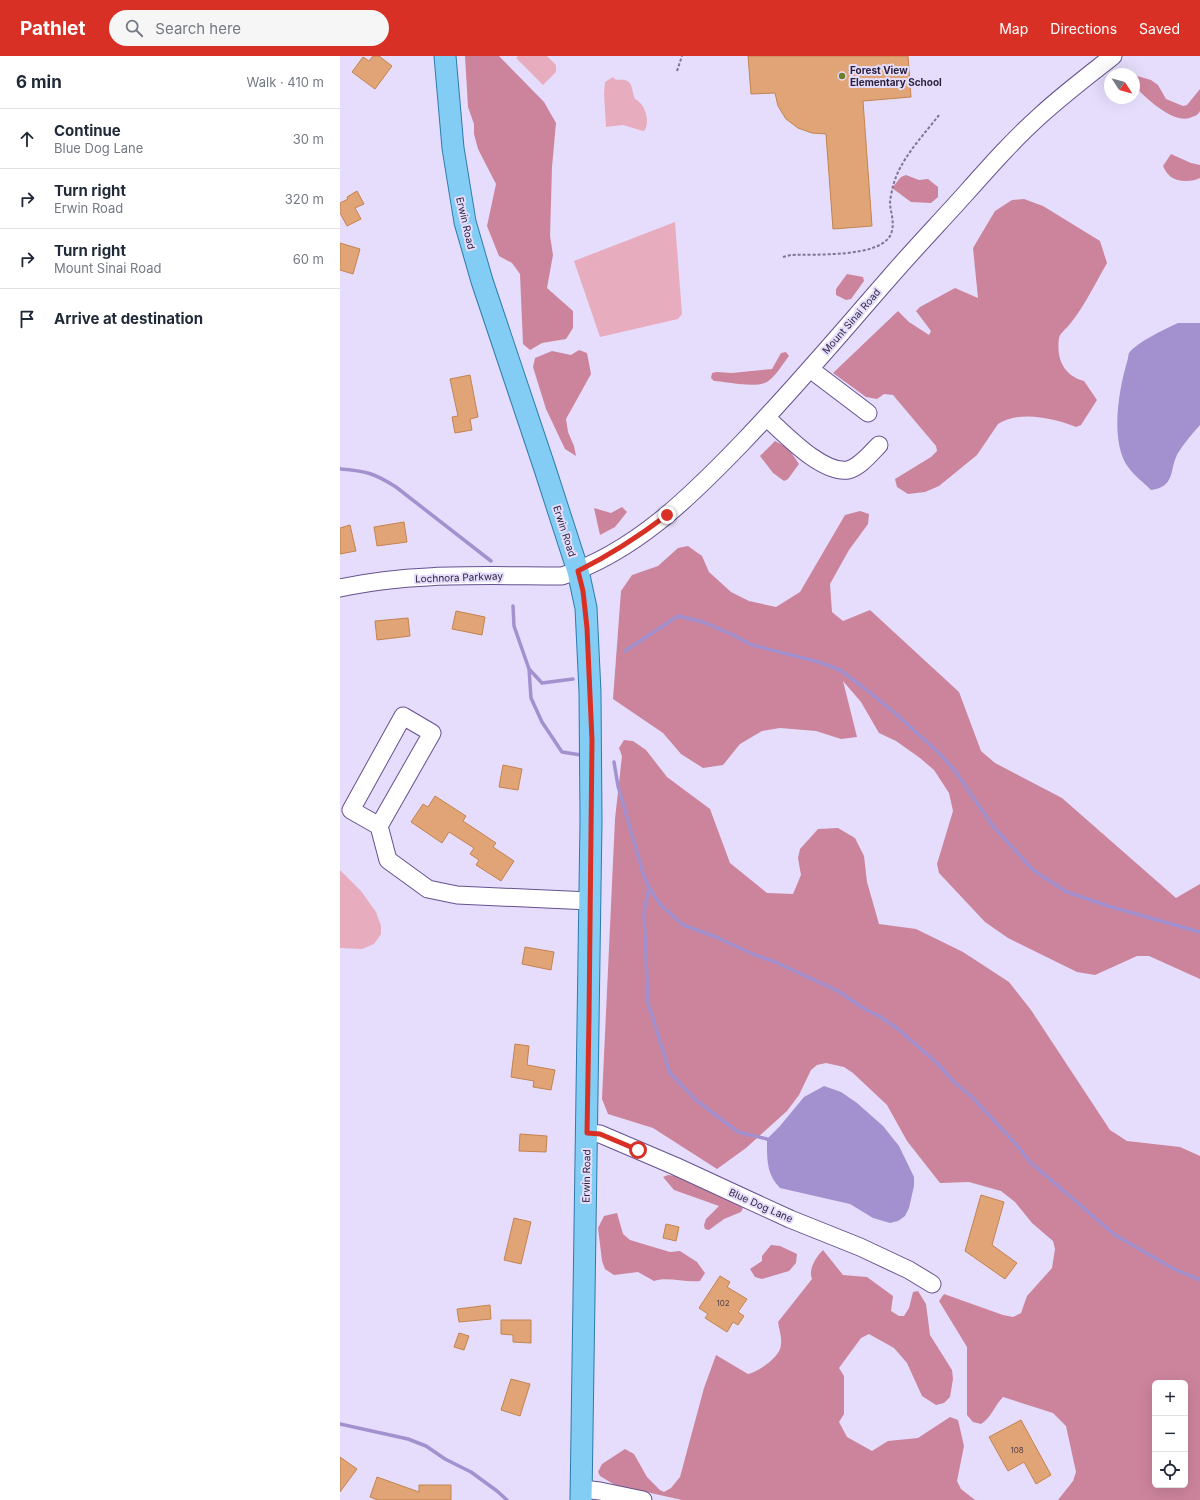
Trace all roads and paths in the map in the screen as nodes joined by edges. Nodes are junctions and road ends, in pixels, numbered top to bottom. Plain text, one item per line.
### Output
1 (445, 56) edge
2 (682, 56) edge
3 (1113, 56) edge
4 (677, 70) dead end
5 (939, 115) dead end
6 (783, 257) dead end
7 (810, 369) junction
8 (868, 413) dead end
9 (767, 418) junction
10 (878, 445) dead end
11 (578, 571) junction
12 (340, 588) edge
13 (378, 826) junction
14 (590, 901) junction
15 (587, 1133) junction
16 (932, 1284) dead end
17 (582, 1494) edge
18 (643, 1500) edge

1 - 11 main road, Erwin Road
2 - 4 path
3 - 7 street, Mount Sinai Road
5 - 6 path
7 - 8 street
7 - 9 street, Mount Sinai Road
9 - 10 street
9 - 11 street, Mount Sinai Road
11 - 12 street, Lochnora Parkway
11 - 14 main road, Erwin Road
13 - 13 street
13 - 14 street
14 - 15 main road, Erwin Road
15 - 16 street, Blue Dog Lane
15 - 17 main road, Erwin Road
17 - 18 street

